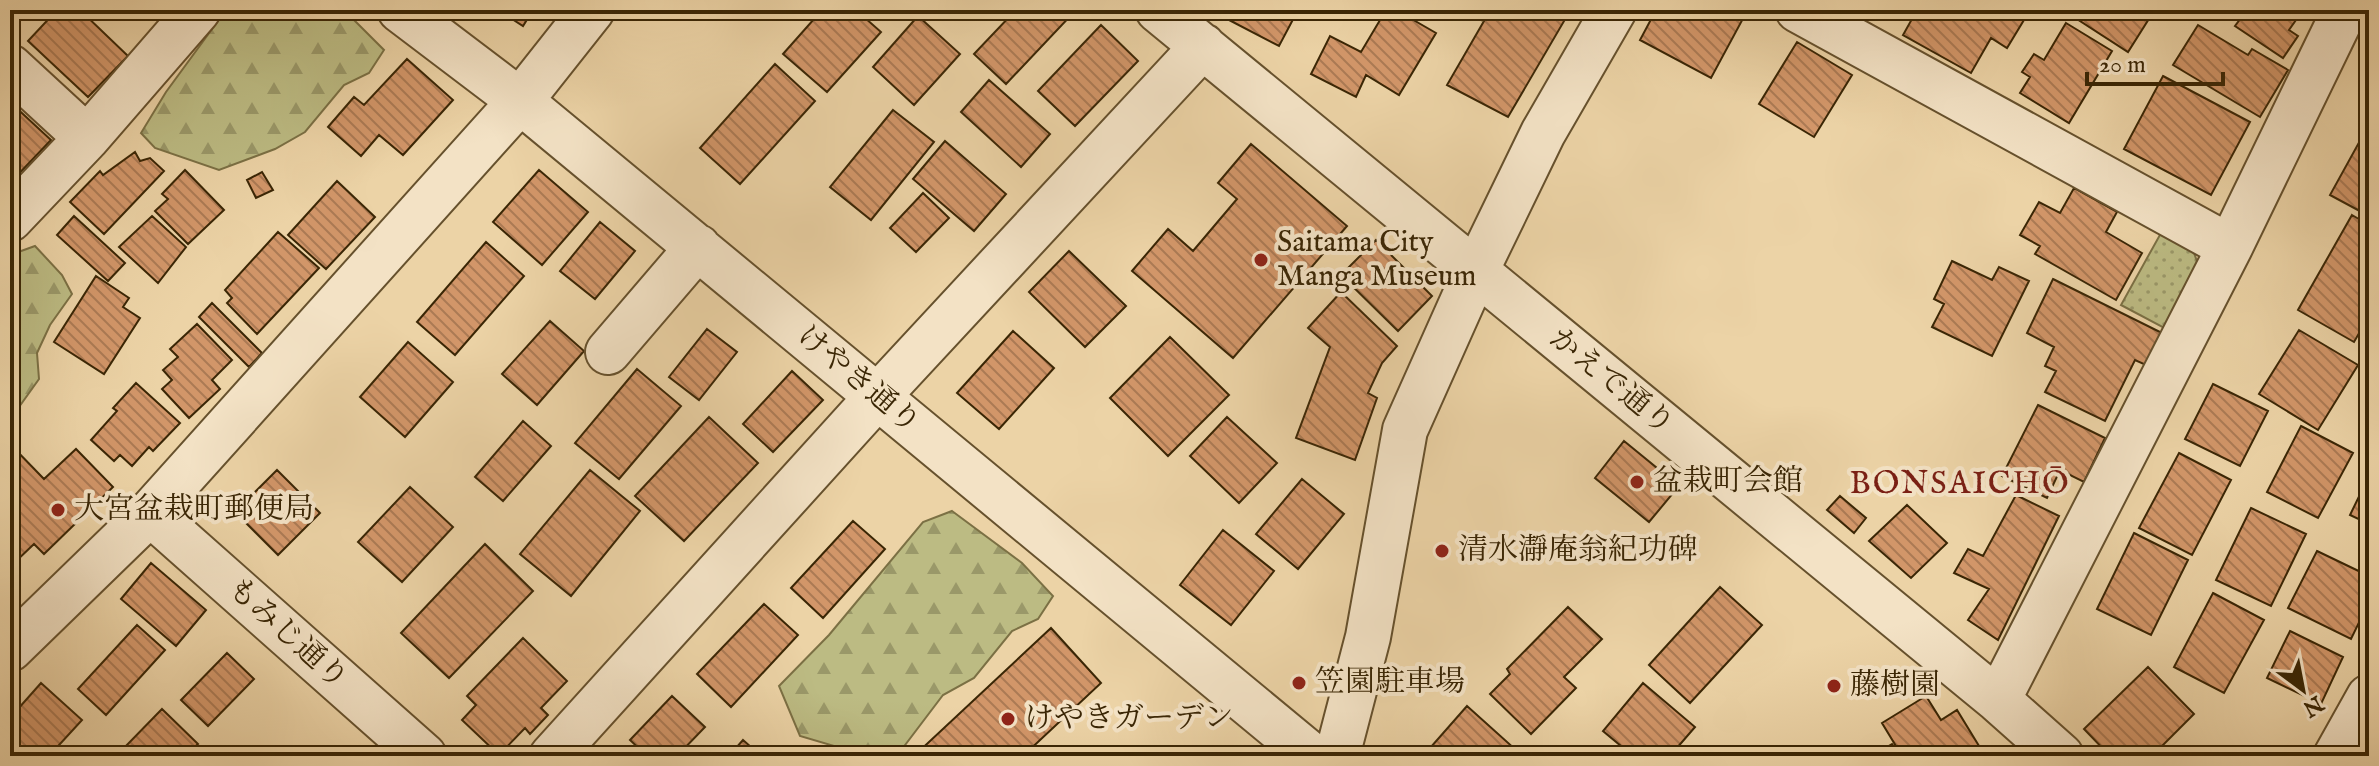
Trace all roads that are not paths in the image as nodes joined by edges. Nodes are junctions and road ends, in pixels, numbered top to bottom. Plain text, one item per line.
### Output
1 (198, 10) edge
2 (400, 10) edge
3 (592, 10) edge
4 (1158, 10) edge
5 (1614, 10) edge
6 (1798, 10) edge
7 (2345, 10) edge
8 (1203, 46) junction
9 (10, 67) edge
10 (520, 101) junction
11 (87, 138) junction
12 (10, 219) edge
13 (698, 247) junction
14 (2230, 247) junction
15 (1476, 271) junction
16 (608, 352) dead end
17 (878, 396) junction
18 (150, 513) junction
19 (10, 649) edge
20 (2369, 697) edge
21 (1998, 700) junction
22 (424, 756) edge
23 (552, 756) edge
24 (1312, 756) edge
25 (1337, 756) edge
26 (2061, 756) edge
27 (2336, 756) edge

1 - 11 street
2 - 10 street, けやき通り
3 - 10 street
4 - 8 street, かえで通り
5 - 15 street
6 - 14 street
7 - 14 street
8 - 15 street, かえで通り
8 - 17 street
9 - 11 street
10 - 13 street, けやき通り
10 - 18 street
11 - 12 street
13 - 16 street
13 - 17 street, けやき通り
14 - 21 street
15 - 21 street, かえで通り
15 - 25 street
17 - 23 street
17 - 24 street, けやき通り
18 - 19 street
18 - 22 street, もみじ通り
20 - 27 street
21 - 26 street, かえで通り

